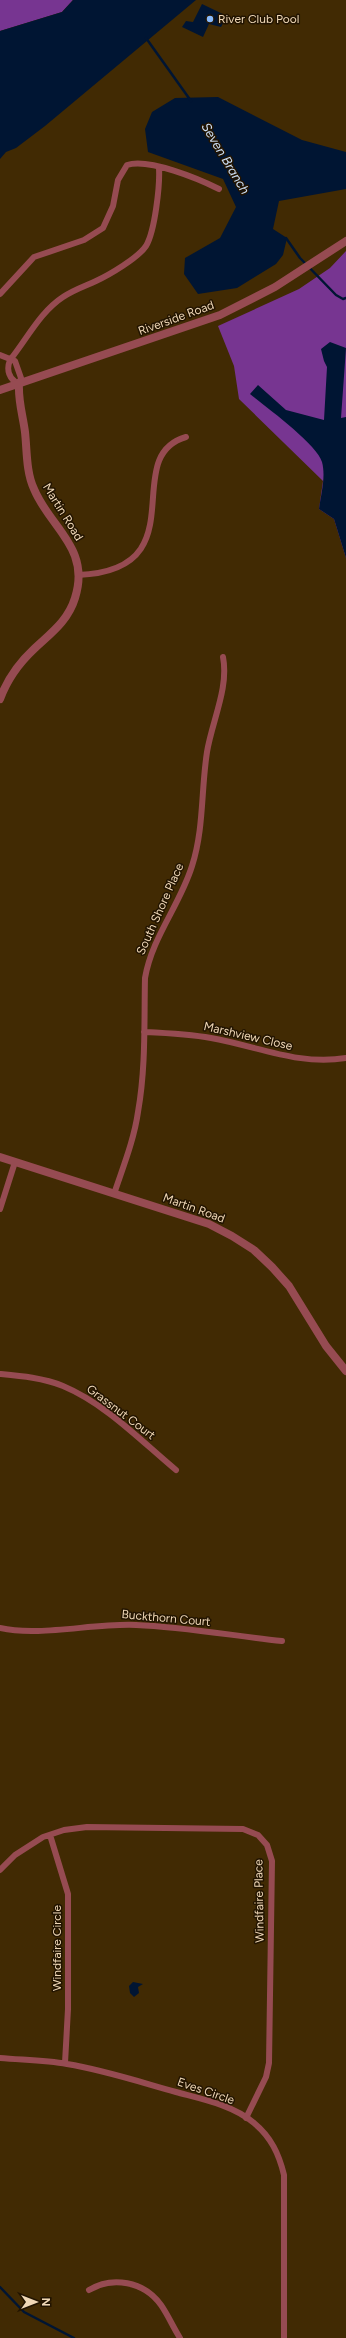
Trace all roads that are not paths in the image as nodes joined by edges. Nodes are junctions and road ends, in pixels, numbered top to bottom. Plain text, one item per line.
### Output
1 (159, 168) junction
2 (219, 189) dead end
3 (346, 241) edge
4 (0, 294) edge
5 (0, 355) edge
6 (10, 360) junction
7 (19, 384) junction
8 (0, 390) edge
9 (186, 437) dead end
10 (78, 575) junction
11 (223, 657) dead end
12 (2, 689) edge
13 (0, 699) edge
14 (144, 1032) junction
15 (346, 1058) edge
16 (0, 1157) edge
17 (15, 1162) junction
18 (114, 1194) junction
19 (0, 1209) edge
20 (346, 1371) edge
21 (0, 1374) edge
22 (176, 1470) dead end
23 (0, 1628) edge
24 (282, 1641) dead end
25 (50, 1834) junction
26 (0, 1870) edge
27 (0, 2058) edge
28 (65, 2064) junction
29 (246, 2118) junction
30 (89, 2290) dead end
31 (180, 2338) edge
32 (284, 2338) edge

1 - 2 street
1 - 4 street
1 - 6 street
3 - 7 street, Riverside Road
5 - 6 street
6 - 7 street
6 - 7 street
7 - 8 street, Riverside Road
7 - 10 street, Martin Road
9 - 10 street
10 - 12 street, Martin Road
11 - 14 street, South Shore Place
12 - 13 street, Martin Road
14 - 15 street, Marshview Close
14 - 18 street, South Shore Place
16 - 17 street, Martin Road
17 - 18 street, Martin Road
17 - 19 street
18 - 20 street, Martin Road
21 - 22 street, Grassnut Court
23 - 24 street, Buckthorn Court
25 - 26 street, Windfaire Place
25 - 28 street, Windfaire Circle
25 - 29 street, Windfaire Place
27 - 28 street, Eves Circle
28 - 29 street, Eves Circle
29 - 32 street, Eves Circle
30 - 31 street

